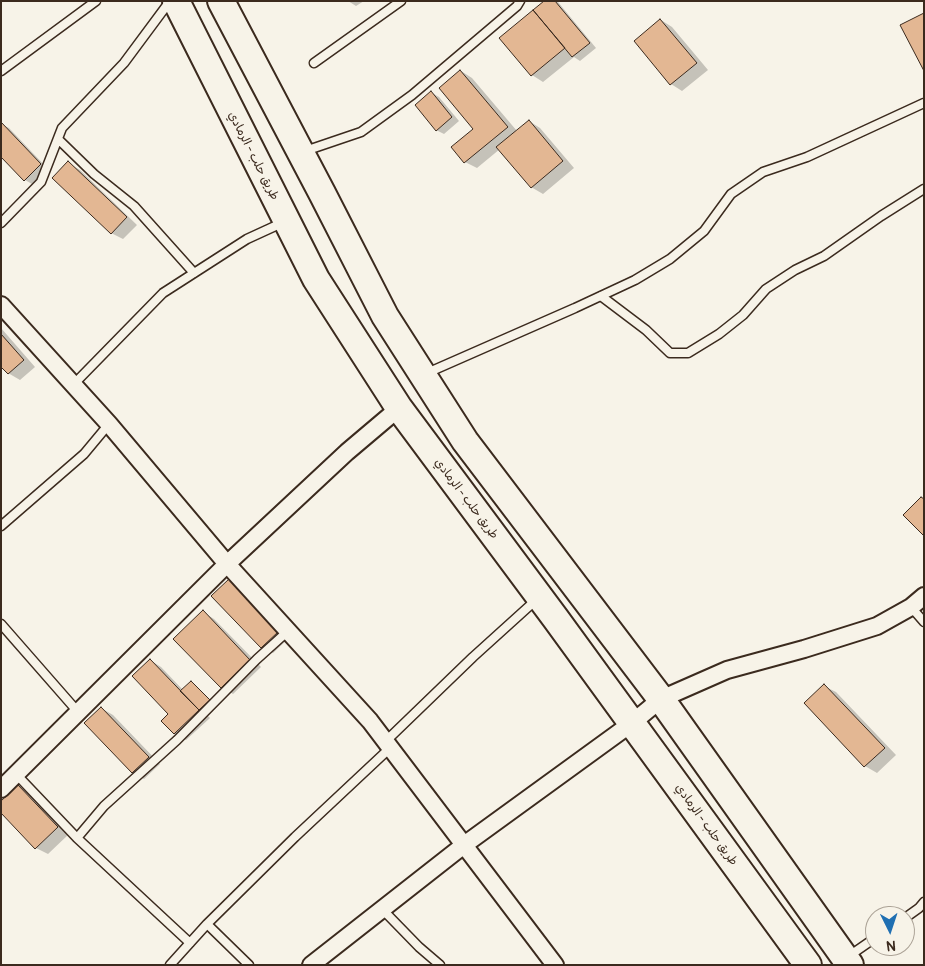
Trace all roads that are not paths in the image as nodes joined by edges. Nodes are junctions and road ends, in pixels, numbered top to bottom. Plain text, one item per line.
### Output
1 (96, 1) edge
2 (170, 1) edge
3 (176, 1) edge
4 (221, 1) edge
5 (401, 1) edge
6 (520, 1) edge
7 (314, 63) dead end
8 (1, 71) edge
9 (924, 102) edge
10 (58, 140) junction
11 (301, 153) junction
12 (924, 189) edge
13 (286, 221) junction
14 (1, 223) edge
15 (194, 273) junction
16 (601, 296) junction
17 (1, 305) edge
18 (423, 375) junction
19 (73, 385) junction
20 (399, 408) junction
21 (109, 424) junction
22 (1, 526) edge
23 (226, 564) junction
24 (924, 596) edge
25 (540, 597) junction
26 (911, 607) junction
27 (924, 622) edge
28 (1, 624) edge
29 (288, 631) junction
30 (661, 699) junction
31 (78, 712) junction
32 (632, 723) junction
33 (388, 744) junction
34 (16, 774) junction
35 (1, 789) edge
36 (77, 838) junction
37 (464, 844) junction
38 (924, 902) edge
39 (382, 909) junction
40 (915, 911) edge
41 (207, 924) junction
42 (190, 943) junction
43 (865, 947) edge
44 (848, 962) edge
45 (170, 965) edge
46 (249, 965) edge
47 (311, 965) edge
48 (440, 965) edge
49 (555, 965) edge
50 (808, 965) edge

1 - 8 lane
2 - 10 lane
3 - 13 highway, طريق حلب - الرمادي
4 - 11 highway
5 - 7 lane
6 - 11 lane
9 - 16 lane
10 - 14 lane
10 - 15 lane
11 - 18 highway
12 - 16 lane
13 - 15 lane
13 - 20 highway, طريق حلب - الرمادي
15 - 19 lane
16 - 18 lane
17 - 19 street
18 - 30 highway
19 - 21 street
20 - 23 street
20 - 25 highway, طريق حلب - الرمادي
21 - 22 lane
21 - 23 street
23 - 29 street
23 - 31 street
24 - 26 street
25 - 32 highway, طريق حلب - الرمادي
25 - 33 lane
26 - 27 lane
26 - 30 street
28 - 31 lane
29 - 33 street
29 - 36 lane
30 - 32 street
30 - 44 highway
31 - 34 street
32 - 37 street
32 - 50 highway, طريق حلب - الرمادي
33 - 37 street
33 - 41 lane
34 - 35 street
34 - 36 lane
36 - 42 lane
37 - 39 street
37 - 49 street
38 - 40 lane
39 - 47 street
39 - 48 lane
41 - 42 lane
41 - 46 lane
42 - 45 lane
43 - 44 lane

